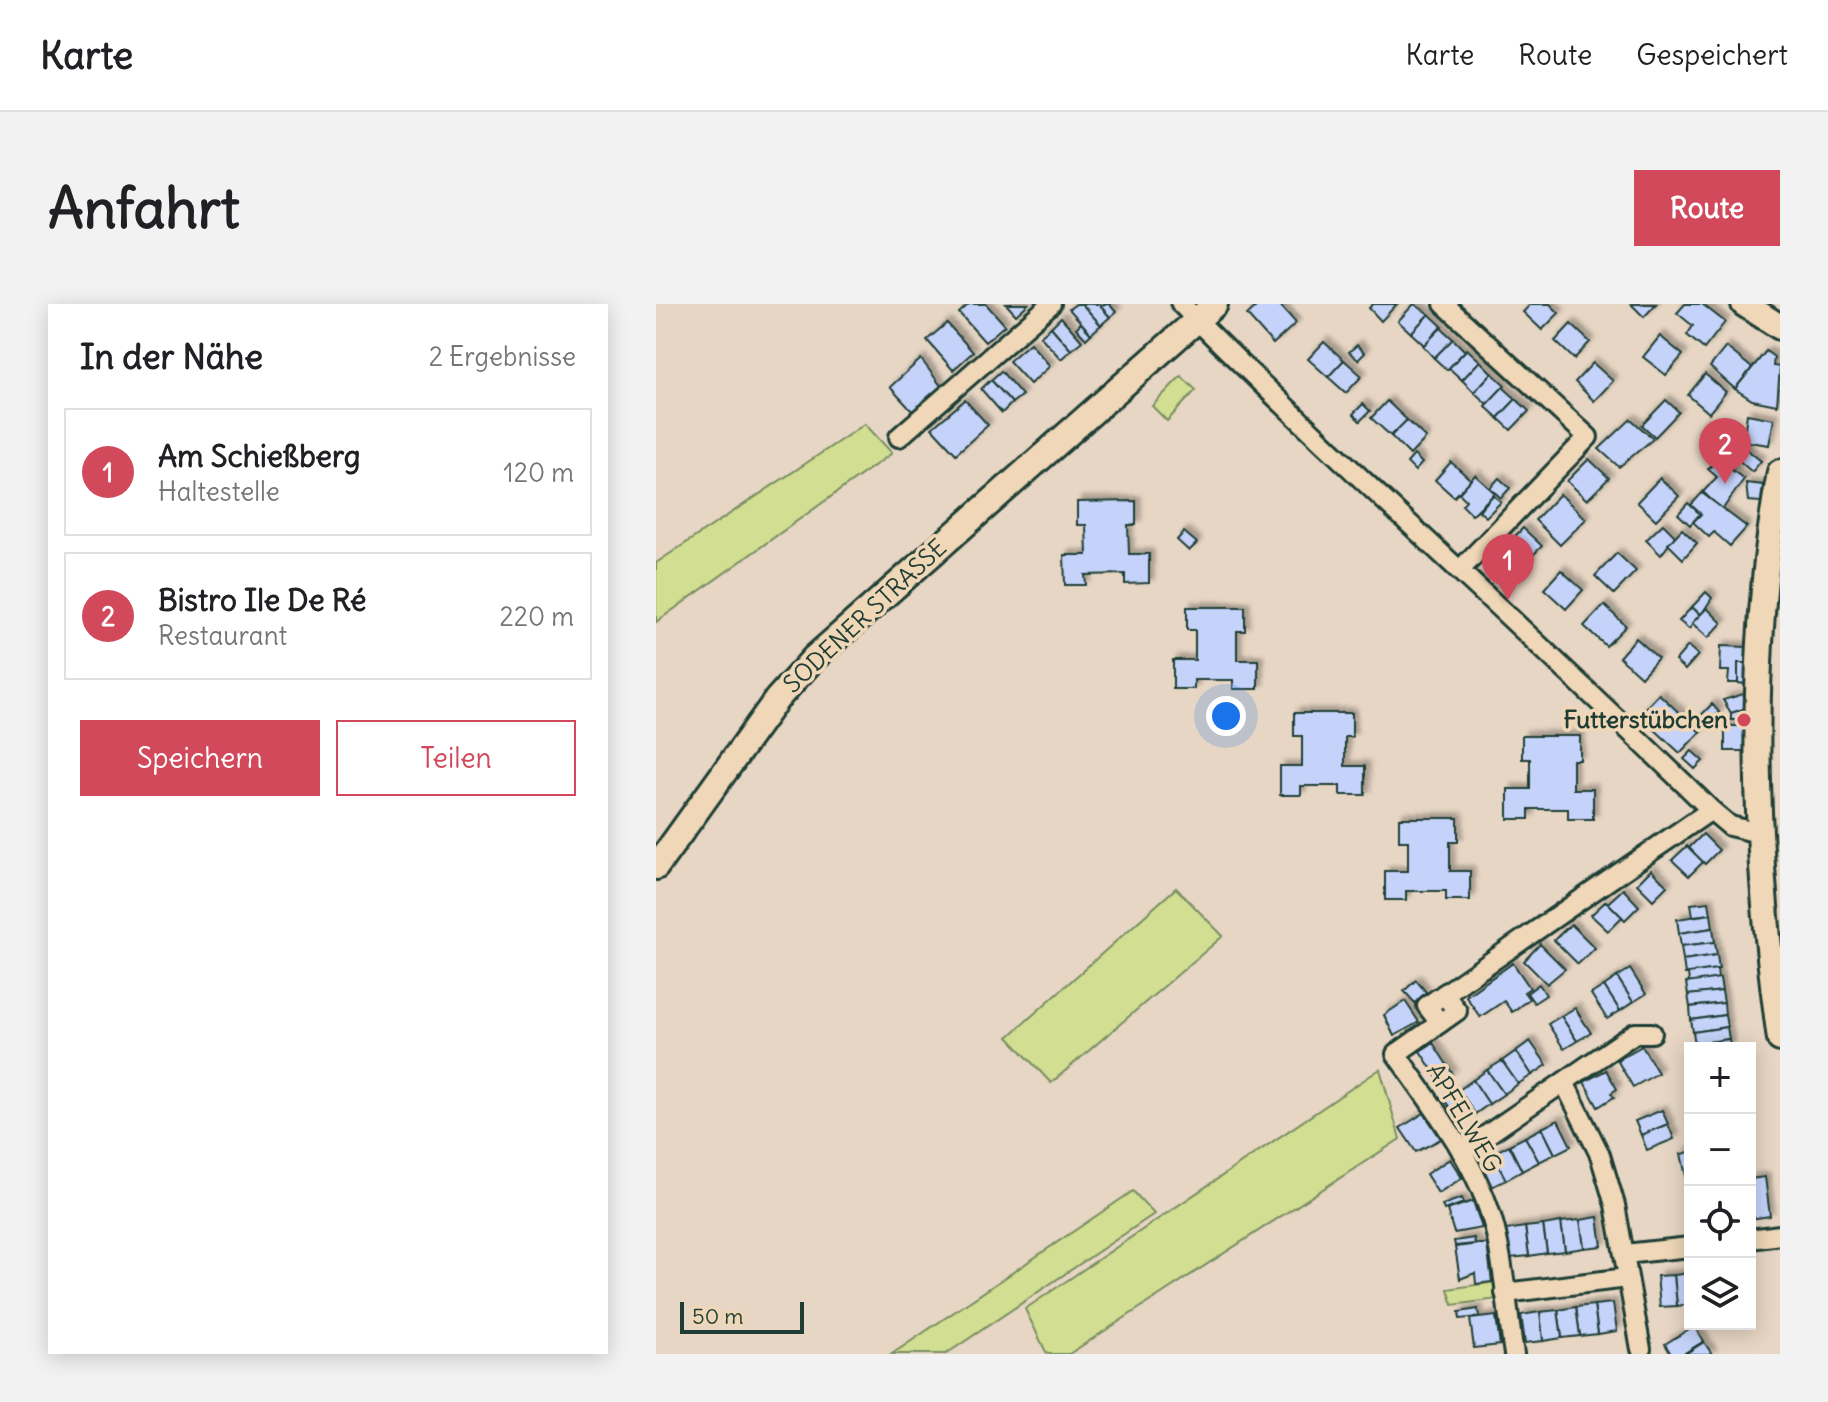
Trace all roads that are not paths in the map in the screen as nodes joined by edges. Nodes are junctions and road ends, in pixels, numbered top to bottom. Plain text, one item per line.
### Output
1 (1051, 304) edge
2 (1444, 304) edge
3 (1744, 304) edge
4 (1194, 315) edge
5 (1780, 327) edge
6 (899, 437) dead end
7 (1780, 472) edge
8 (1461, 569) junction
9 (1711, 810) junction
10 (1759, 833) junction
11 (656, 867) edge
12 (1652, 1033) dead end
13 (1780, 1039) edge
14 (1564, 1082) junction
15 (1462, 1152) junction
16 (1780, 1235) edge
17 (1756, 1238) edge
18 (1684, 1248) edge
19 (1625, 1254) junction
20 (1627, 1278) junction
21 (1505, 1293) junction
22 (1641, 1349) dead end
23 (1514, 1354) edge

1 - 6 street
2 - 8 street
3 - 5 main road
4 - 8 street
4 - 11 main road, SODENER STRASSE
7 - 10 main road
8 - 9 street
9 - 10 street
9 - 15 street, APFELWEG
10 - 13 main road
12 - 14 street
14 - 15 street
14 - 19 street
15 - 21 street, APFELWEG
16 - 17 street
18 - 19 street
19 - 20 street
20 - 21 street
20 - 22 street
21 - 23 street, APFELWEG

